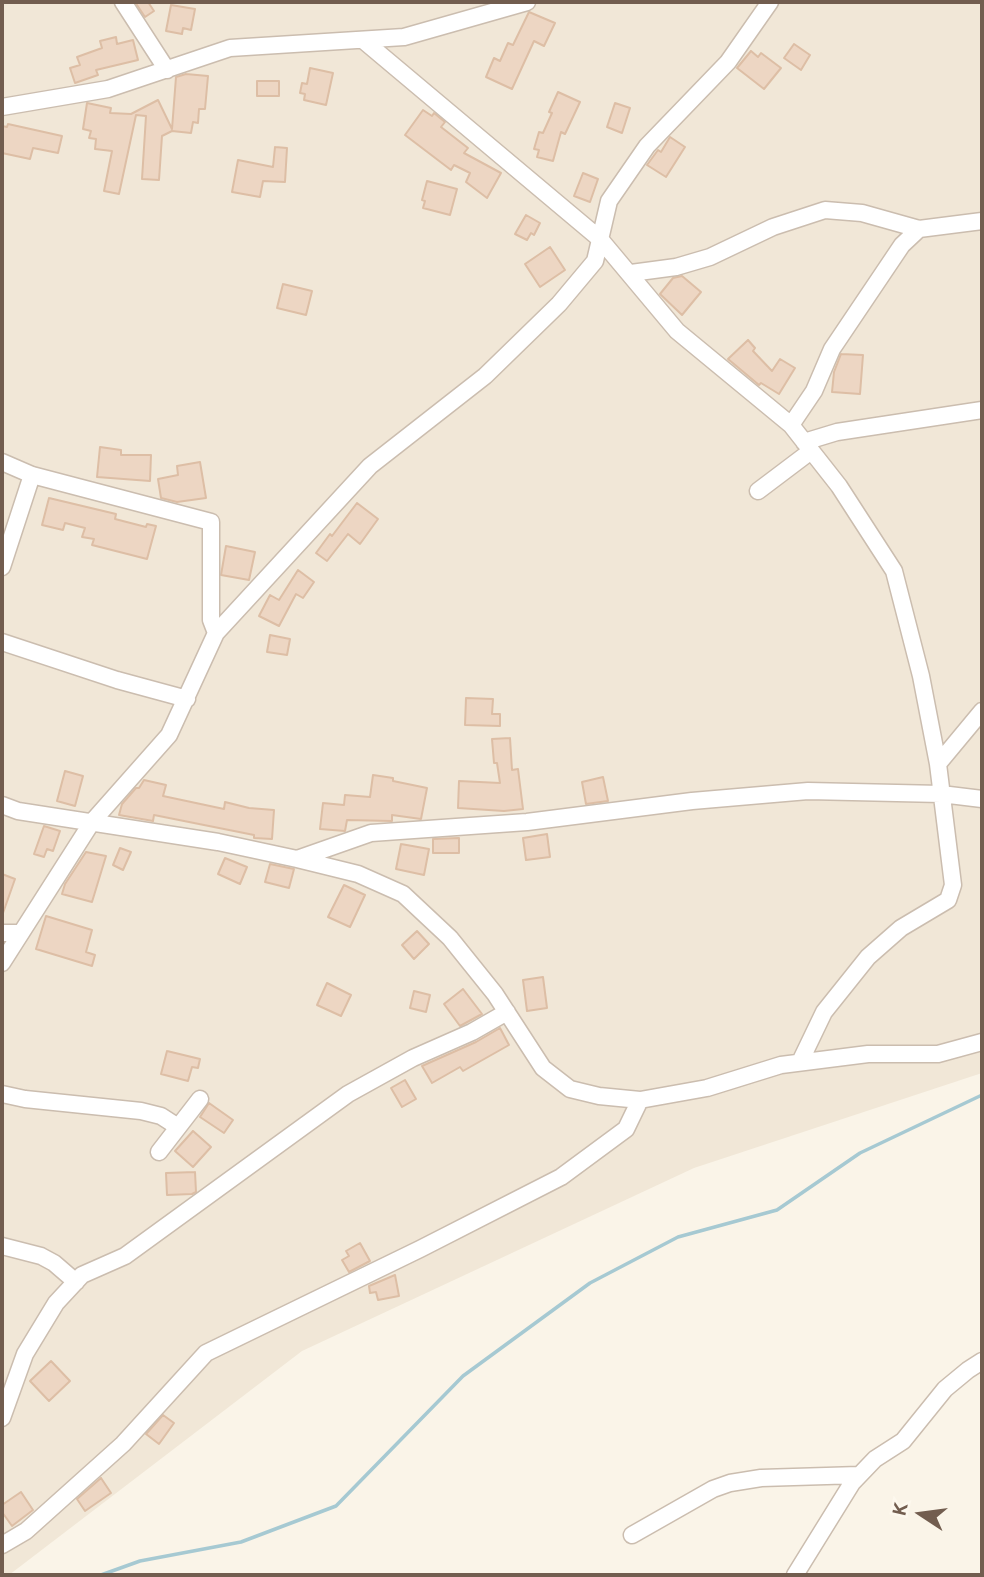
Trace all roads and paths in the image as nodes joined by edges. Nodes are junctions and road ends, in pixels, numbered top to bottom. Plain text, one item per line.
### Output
1 (123, 2) edge
2 (527, 2) edge
3 (770, 2) edge
4 (363, 40) junction
5 (167, 70) junction
6 (2, 107) edge
7 (982, 221) edge
8 (919, 229) junction
9 (600, 239) junction
10 (631, 273) junction
11 (982, 410) edge
12 (791, 425) junction
13 (808, 446) junction
14 (2, 462) edge
15 (32, 475) junction
16 (758, 491) dead end
17 (2, 567) edge
18 (216, 633) junction
19 (2, 642) edge
20 (187, 699) junction
21 (982, 711) edge
22 (938, 764) junction
23 (941, 793) junction
24 (982, 799) edge
25 (2, 805) edge
26 (92, 822) junction
27 (297, 859) junction
28 (2, 933) edge
29 (19, 933) junction
30 (2, 963) edge
31 (507, 1012) junction
32 (982, 1042) edge
33 (800, 1062) junction
34 (2, 1094) edge
35 (200, 1099) dead end
36 (640, 1100) junction
37 (178, 1127) junction
38 (159, 1152) dead end
39 (2, 1246) edge
40 (76, 1282) junction
41 (982, 1361) edge
42 (2, 1418) edge
43 (859, 1475) junction
44 (632, 1535) dead end
45 (2, 1545) edge
46 (795, 1575) edge

1 - 5 street
2 - 4 street
3 - 9 street
4 - 5 street
4 - 9 street
5 - 6 street
7 - 8 street
8 - 10 street
8 - 12 street
9 - 10 street
9 - 18 street
10 - 12 street
11 - 13 street
12 - 13 street
13 - 16 street
13 - 22 street
14 - 15 street
15 - 17 street
15 - 18 street
18 - 20 street
19 - 20 street
20 - 26 street
21 - 22 street
22 - 23 street
23 - 24 street
23 - 27 street
23 - 33 street
25 - 26 street
26 - 27 street
26 - 29 street
27 - 31 street
28 - 29 street
29 - 30 street
31 - 36 street
31 - 40 street
32 - 33 street
33 - 36 street
34 - 37 street
35 - 37 street
36 - 45 street
37 - 38 street
39 - 40 street
40 - 42 street
41 - 43 street
43 - 44 street
43 - 46 street

